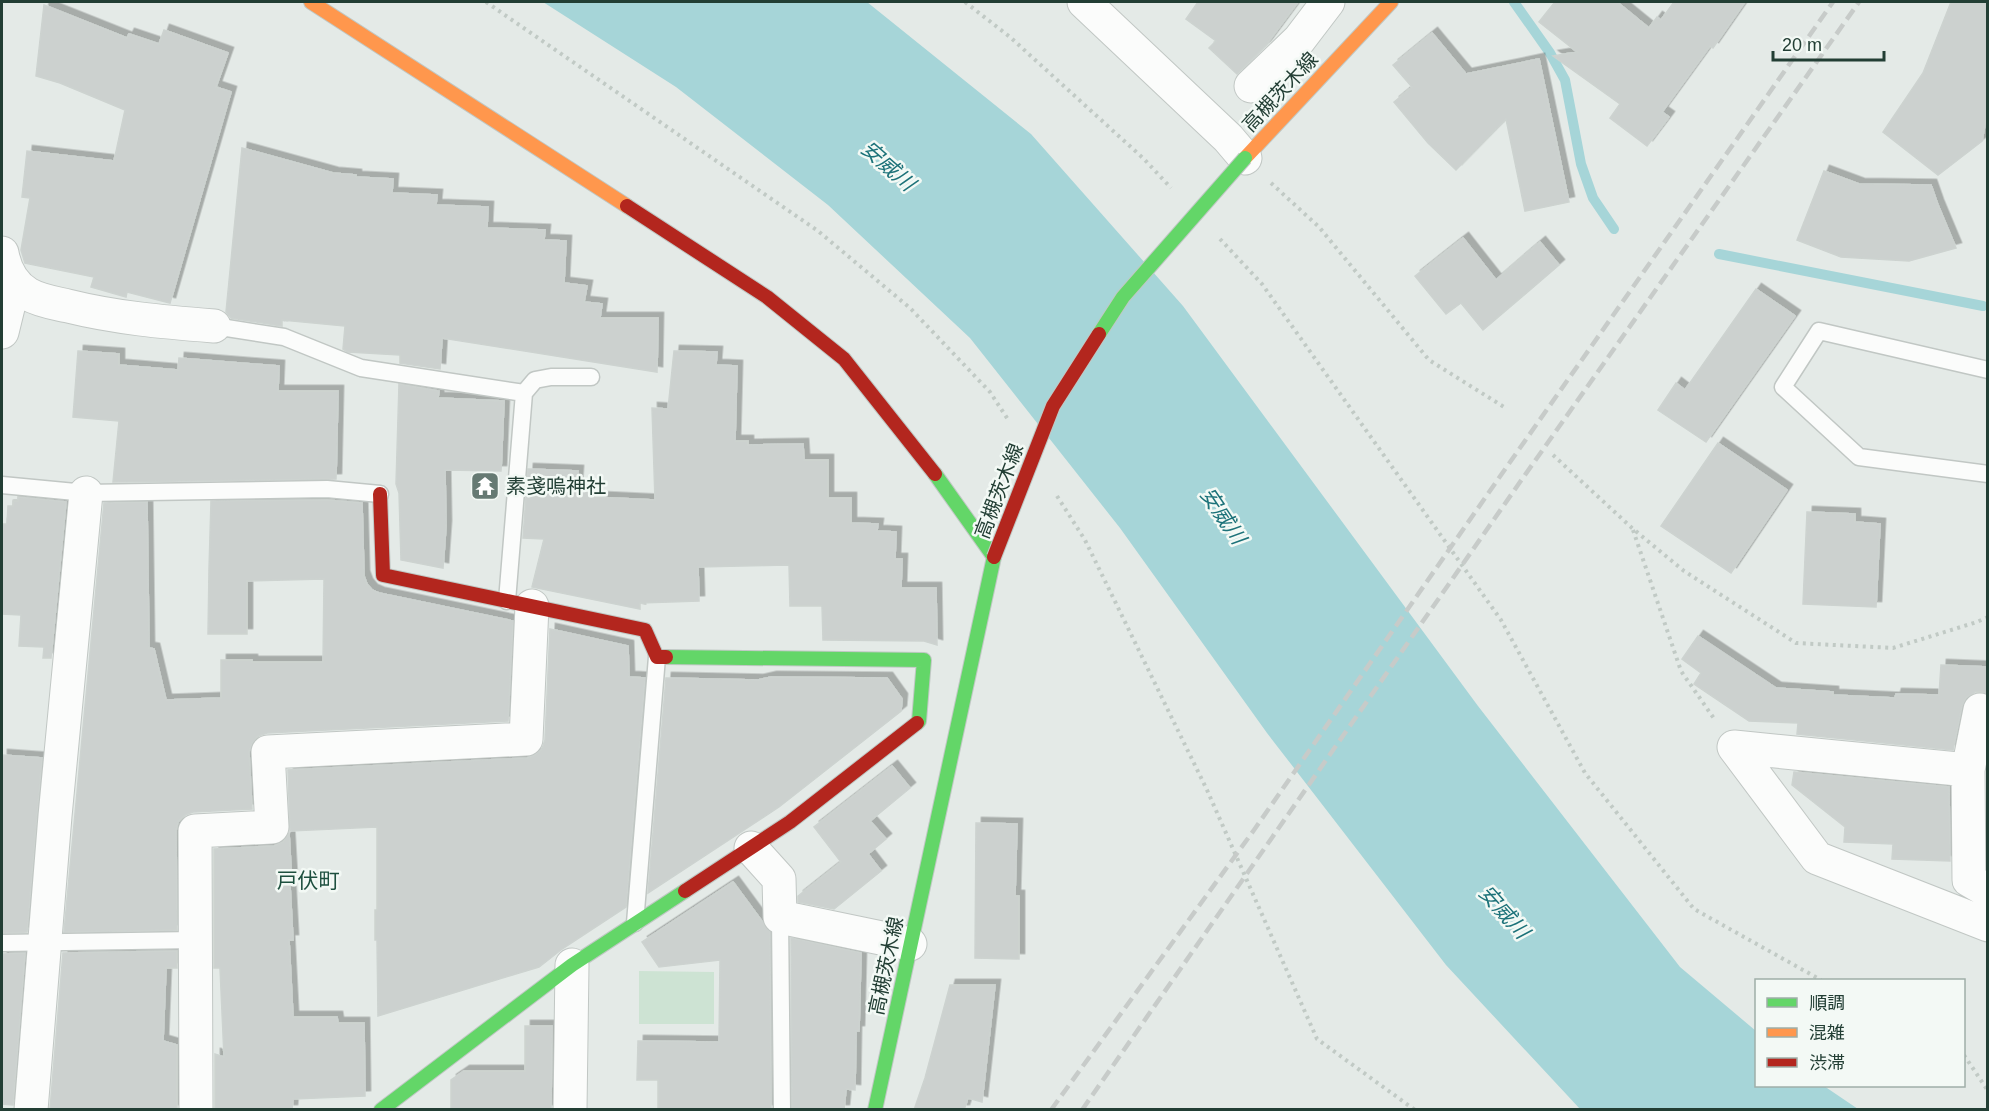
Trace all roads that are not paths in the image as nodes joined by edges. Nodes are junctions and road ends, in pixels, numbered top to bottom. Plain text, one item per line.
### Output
1 (311, 2) edge
2 (1084, 2) edge
3 (1328, 2) edge
4 (1392, 2) edge
5 (1251, 86) dead end
6 (1245, 158) junction
7 (2, 254) edge
8 (14, 283) junction
9 (213, 326) joint
10 (2, 332) edge
11 (1988, 370) edge
12 (591, 377) dead end
13 (524, 393) junction
14 (1988, 474) edge
15 (2, 484) edge
16 (86, 493) junction
17 (380, 494) joint
18 (994, 557) junction
19 (520, 603) junction
20 (657, 657) junction
21 (1980, 710) dead end
22 (1968, 770) junction
23 (751, 848) junction
24 (1988, 891) edge
25 (780, 917) junction
26 (635, 923) junction
27 (1988, 925) edge
28 (195, 940) junction
29 (45, 943) junction
30 (2, 944) edge
31 (910, 944) junction
32 (572, 964) junction
33 (31, 1110) edge
34 (196, 1110) edge
35 (381, 1110) edge
36 (570, 1110) edge
37 (782, 1110) edge
38 (875, 1110) edge

1 - 18 street
2 - 6 street
3 - 5 street
4 - 6 street, 高槻茨木線
6 - 18 street, 高槻茨木線, bridge
7 - 8 street
8 - 9 street
8 - 10 street
9 - 13 lane
11 - 14 lane
12 - 13 lane
13 - 19 lane
15 - 16 lane
16 - 17 lane
16 - 29 street
17 - 19 street
18 - 31 street, 高槻茨木線
19 - 20 street
19 - 28 street
20 - 23 street
20 - 26 lane
21 - 22 street
22 - 24 street
22 - 27 street
23 - 25 street
23 - 26 street
25 - 31 street
25 - 37 lane
26 - 32 street
28 - 29 lane
28 - 34 street
29 - 30 lane
29 - 33 street
31 - 38 street, 高槻茨木線
32 - 35 street
32 - 36 street

